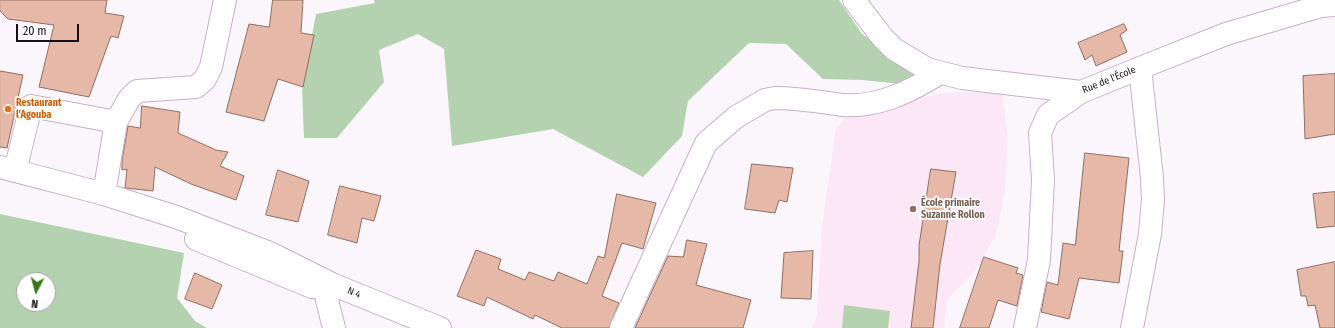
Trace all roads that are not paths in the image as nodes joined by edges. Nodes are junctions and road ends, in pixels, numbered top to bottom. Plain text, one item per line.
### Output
1 (225, 0) edge
2 (854, 0) edge
3 (1335, 5) edge
4 (1140, 68) junction
5 (940, 73) junction
6 (1081, 92) junction
7 (116, 122) junction
8 (5, 170) edge
9 (104, 194) junction
10 (325, 292) junction
11 (334, 328) edge
12 (411, 328) edge
13 (440, 328) edge
14 (621, 328) edge
15 (1025, 328) edge
16 (1132, 328) edge

1 - 7 main road
2 - 5 main road
3 - 4 main road, Rue de l'École
4 - 6 main road, Rue de l'École
4 - 16 main road
5 - 6 main road
5 - 14 main road
6 - 15 main road, Rue de l'École
7 - 8 main road
7 - 9 main road
8 - 9 main road, N 4
8 - 10 main road, N 4
9 - 13 main road, N 4
10 - 11 main road
10 - 12 main road, N 4

